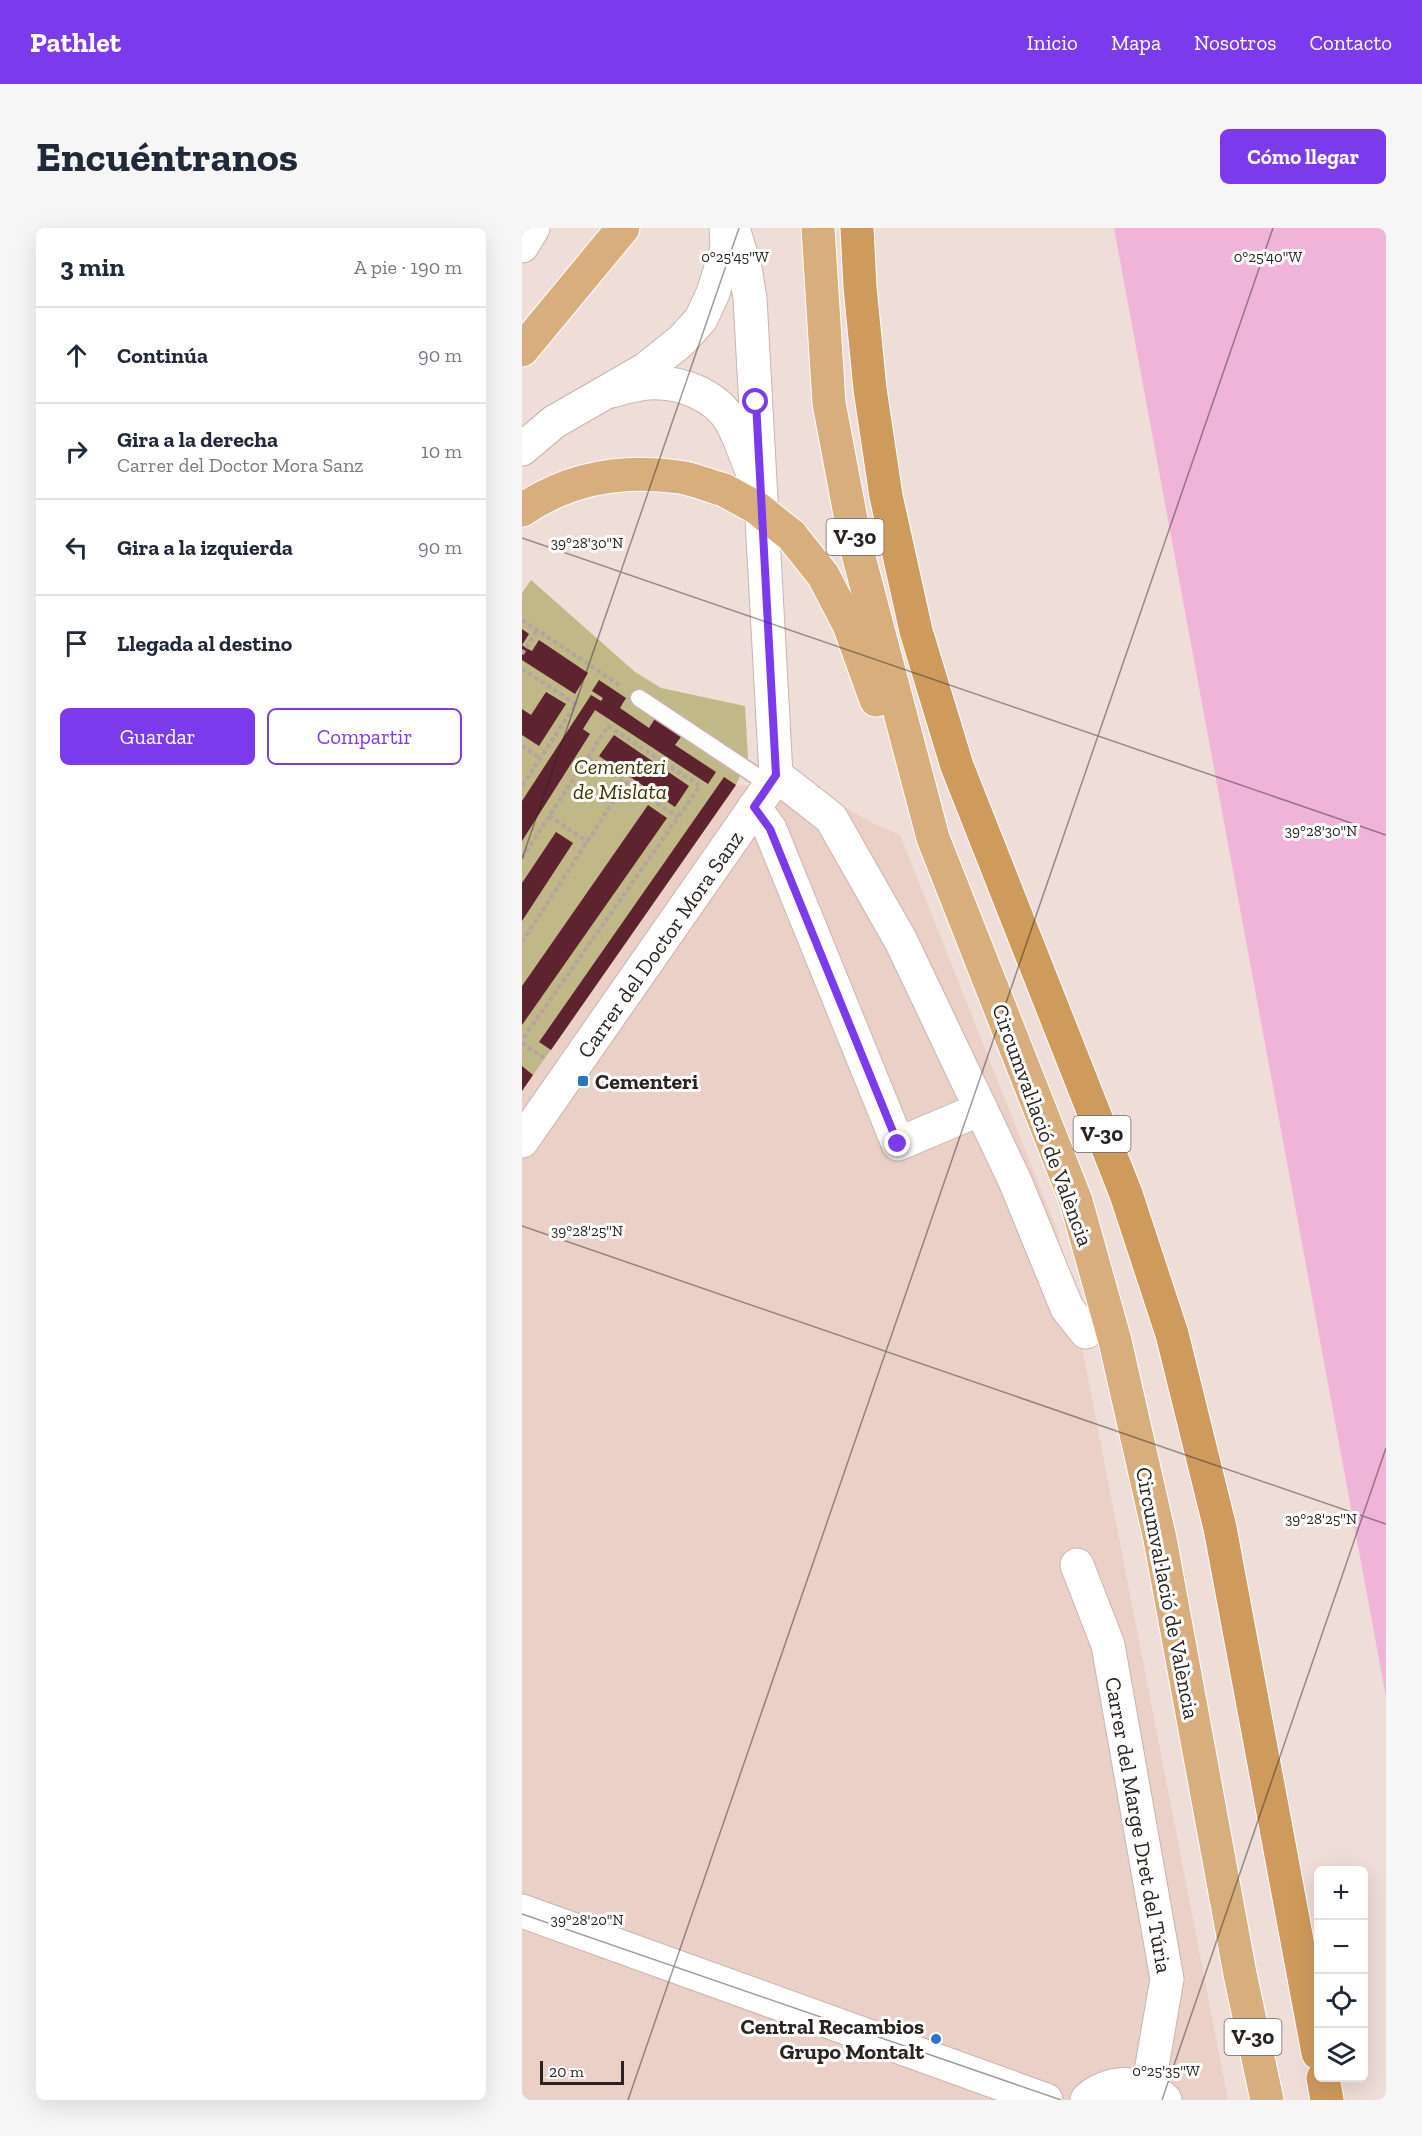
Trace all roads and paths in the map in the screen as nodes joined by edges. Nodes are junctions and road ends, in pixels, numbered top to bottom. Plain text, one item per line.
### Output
1 (533, 228) edge
2 (623, 228) edge
3 (726, 228) edge
4 (733, 228) edge
5 (818, 228) edge
6 (857, 228) edge
7 (522, 246) edge
8 (522, 350) edge
9 (611, 391) junction
10 (522, 449) edge
11 (760, 490) junction
12 (522, 510) edge
13 (522, 620) edge
14 (537, 630) junction
15 (522, 654) edge
16 (522, 669) edge
17 (639, 698) joint
18 (522, 746) edge
19 (588, 757) junction
20 (540, 758) junction
21 (626, 782) junction
22 (522, 786) edge
23 (767, 789) junction
24 (549, 816) junction
25 (678, 817) junction
26 (933, 838) junction
27 (588, 842) junction
28 (522, 858) edge
29 (522, 942) edge
30 (522, 1042) edge
31 (545, 1059) dead end
32 (981, 1109) junction
33 (522, 1142) edge
34 (1086, 1332) dead end
35 (1077, 1565) dead end
36 (522, 1911) edge
37 (1314, 2032) edge
38 (1324, 2082) edge
39 (1156, 2095) edge
40 (1046, 2100) edge
41 (1087, 2100) edge
42 (1267, 2100) edge
43 (1327, 2100) edge

1 - 7 street
2 - 8 highway
3 - 9 street
4 - 11 street
5 - 26 highway, Circumval·lació de València / V-30
6 - 37 highway, V-30
9 - 10 street
9 - 11 street
11 - 23 street
12 - 26 highway, bridge
13 - 14 path
14 - 15 path
14 - 17 path
16 - 20 path
17 - 23 lane
18 - 20 path
19 - 21 path
19 - 24 path
19 - 25 path
20 - 22 path
21 - 25 path
21 - 27 path
23 - 32 street
23 - 32 street
23 - 33 street, Carrer del Doctor Mora Sanz
24 - 27 path
24 - 28 path
25 - 30 path
26 - 42 highway, Circumval·lació de València / V-30
27 - 29 path
30 - 31 path
32 - 34 street
35 - 39 street, Carrer del Marge Dret del Túria
36 - 40 street
38 - 43 highway
39 - 41 street

